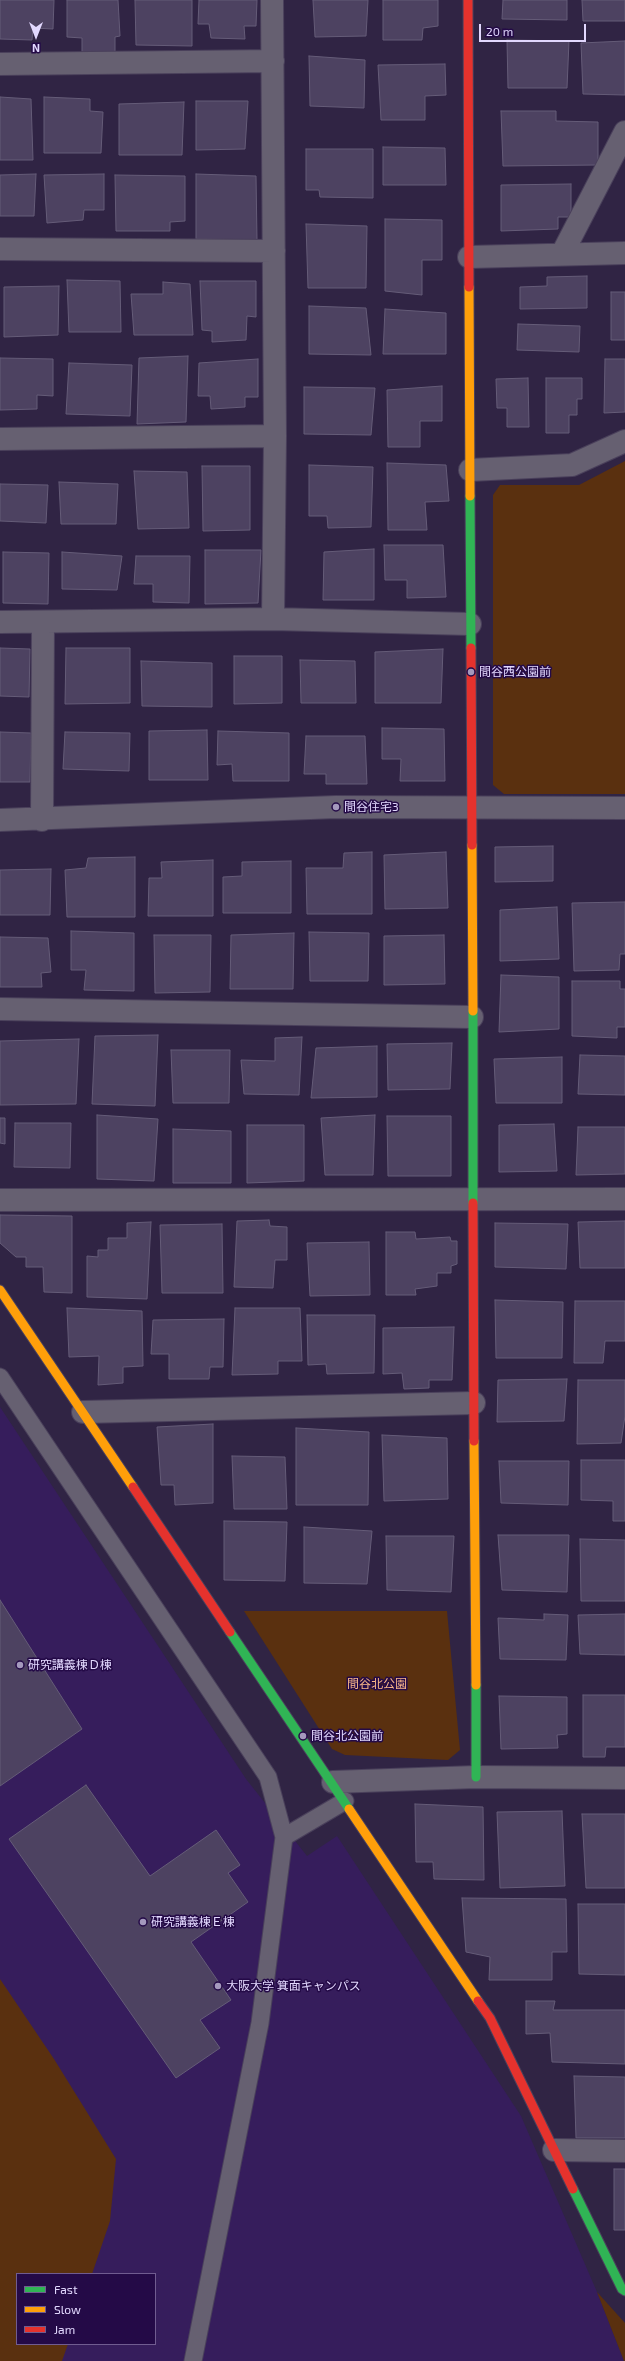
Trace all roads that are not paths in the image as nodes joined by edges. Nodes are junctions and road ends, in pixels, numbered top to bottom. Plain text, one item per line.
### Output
1 (272, 0) edge
2 (468, 0) edge
3 (273, 61) junction
4 (0, 64) edge
5 (625, 132) edge
6 (0, 249) edge
7 (274, 251) junction
8 (625, 253) edge
9 (562, 254) junction
10 (469, 257) junction
11 (275, 436) junction
12 (0, 439) edge
13 (625, 441) edge
14 (470, 470) junction
15 (273, 619) junction
16 (0, 622) edge
17 (43, 622) junction
18 (470, 624) junction
19 (471, 808) junction
20 (625, 808) edge
21 (0, 820) edge
22 (42, 820) junction
23 (0, 1010) edge
24 (472, 1017) junction
25 (473, 1199) junction
26 (625, 1199) edge
27 (0, 1200) edge
28 (0, 1290) edge
29 (0, 1376) edge
30 (474, 1403) junction
31 (83, 1412) junction
32 (476, 1777) junction
33 (625, 1778) edge
34 (333, 1782) junction
35 (346, 1801) junction
36 (284, 1837) junction
37 (554, 2150) junction
38 (625, 2151) edge
39 (625, 2291) edge
40 (193, 2361) edge

1 - 3 street
2 - 10 street
3 - 4 street
3 - 7 street
5 - 9 street
6 - 7 street
7 - 11 street
8 - 9 street
9 - 10 street
10 - 14 street
11 - 12 street
11 - 15 street
13 - 14 street
14 - 18 street
15 - 17 street
15 - 18 street
16 - 17 street
17 - 22 street
18 - 19 street
19 - 20 street
19 - 22 street
19 - 24 street
21 - 22 street
23 - 24 street
24 - 25 street
25 - 26 street
25 - 27 street
25 - 30 street
28 - 31 street
29 - 36 lane
30 - 31 street
30 - 32 street
31 - 34 street
32 - 33 street
32 - 34 street
34 - 35 street
35 - 36 lane
35 - 37 street
36 - 40 lane
37 - 38 street
37 - 39 street

